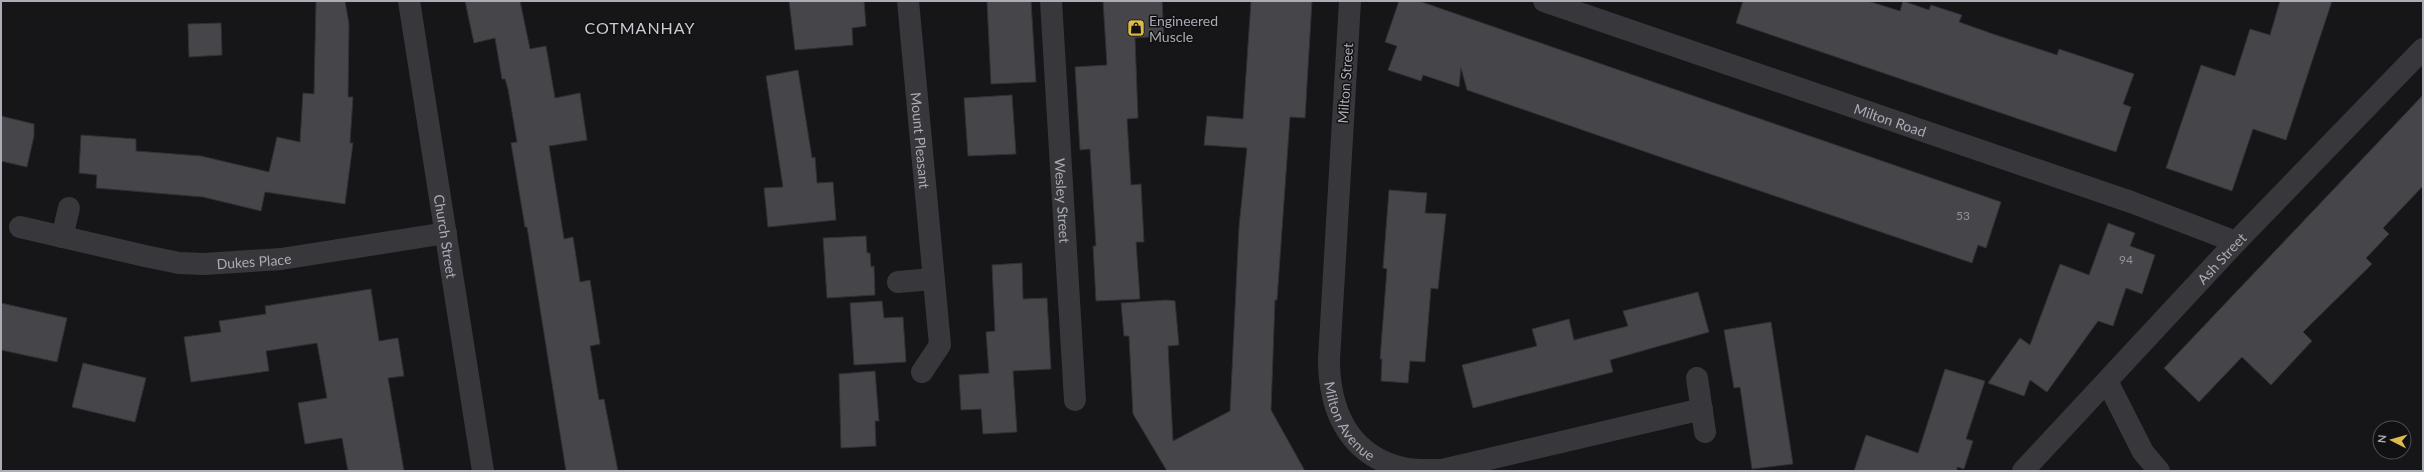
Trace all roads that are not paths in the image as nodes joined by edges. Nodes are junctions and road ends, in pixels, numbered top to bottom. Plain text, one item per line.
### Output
1 (409, 1) edge
2 (908, 1) edge
3 (1051, 1) edge
4 (1350, 1) edge
5 (1544, 1) edge
6 (2423, 48) edge
7 (1340, 166) joint
8 (68, 208) dead end
9 (20, 227) dead end
10 (446, 233) junction
11 (62, 237) junction
12 (2236, 242) junction
13 (932, 279) junction
14 (898, 282) dead end
15 (922, 372) dead end
16 (1697, 378) dead end
17 (2108, 381) junction
18 (1075, 400) dead end
19 (1702, 409) junction
20 (1705, 432) dead end
21 (483, 471) edge
22 (2023, 471) edge
23 (2159, 471) edge

1 - 10 street, Church Street
2 - 13 street, Mount Pleasant
3 - 18 street, Wesley Street
4 - 7 street, Milton Street
5 - 12 street, Milton Road
6 - 12 street, Ash Street
7 - 19 street, Milton Avenue
8 - 11 street
9 - 11 street, Dukes Place
10 - 11 street, Dukes Place
10 - 21 street, Church Street
12 - 17 street, Ash Street
13 - 14 street
13 - 15 street, Mount Pleasant
16 - 19 street
17 - 22 street, Ash Street
17 - 23 street
19 - 20 street

